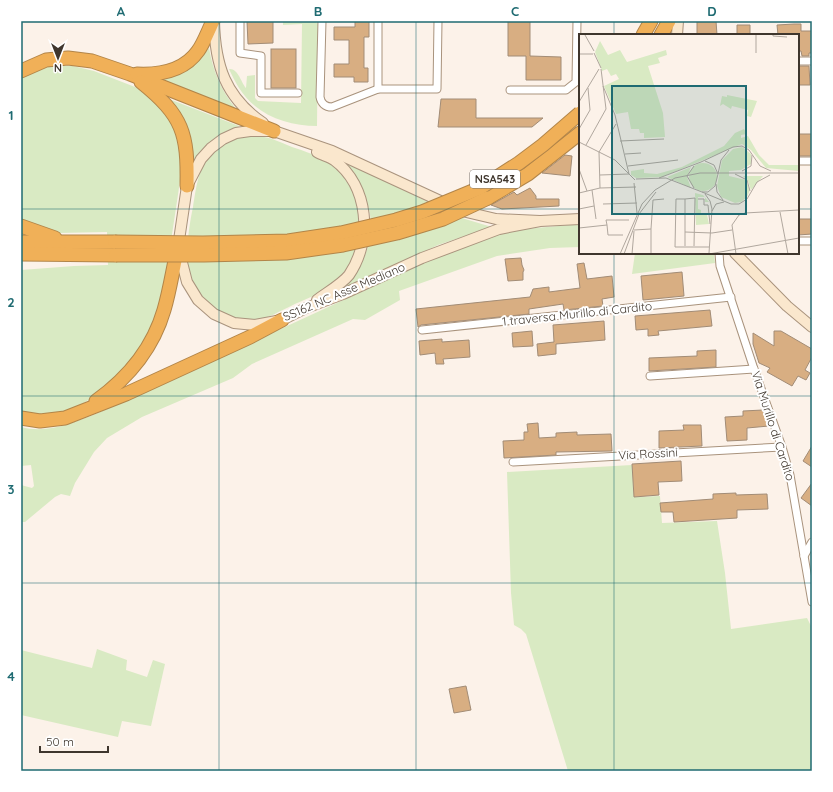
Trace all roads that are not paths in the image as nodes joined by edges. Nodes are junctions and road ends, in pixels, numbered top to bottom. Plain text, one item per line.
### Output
1 (214, 21) edge
2 (240, 21) edge
3 (322, 21) edge
4 (378, 21) edge
5 (438, 21) edge
6 (577, 21) edge
7 (651, 21) edge
8 (669, 21) edge
9 (678, 21) edge
10 (644, 34) edge
11 (662, 34) edge
12 (678, 34) edge
13 (799, 61) edge
14 (812, 61) edge
15 (21, 71) edge
16 (130, 74) junction
17 (378, 89) junction
18 (510, 90) dead end
19 (298, 93) dead end
20 (579, 114) edge
21 (274, 131) junction
22 (579, 134) edge
23 (300, 141) junction
24 (799, 161) edge
25 (812, 161) edge
26 (187, 186) junction
27 (579, 219) edge
28 (540, 221) junction
29 (21, 226) edge
30 (799, 241) edge
31 (812, 241) edge
32 (21, 242) edge
33 (68, 242) junction
34 (178, 247) junction
35 (116, 249) junction
36 (21, 254) edge
37 (59, 254) junction
38 (720, 254) edge
39 (735, 254) edge
40 (21, 263) edge
41 (731, 297) junction
42 (306, 308) junction
43 (282, 320) junction
44 (812, 327) edge
45 (422, 330) dead end
46 (754, 369) junction
47 (650, 376) dead end
48 (81, 411) junction
49 (21, 418) edge
50 (782, 447) junction
51 (513, 462) dead end
52 (812, 542) edge
53 (804, 556) junction
54 (812, 602) edge

1 - 16 highway
1 - 21 street
2 - 19 street
3 - 17 street
4 - 17 street
5 - 17 street
6 - 18 street
7 - 10 highway
8 - 11 highway
9 - 12 street
13 - 14 street
15 - 16 highway
16 - 21 highway
16 - 26 highway
20 - 35 highway, NSA543, bridge
21 - 23 street, SS162 NC Asse Mediano
21 - 26 street, SS162 NC Asse Mediano
22 - 35 highway, NSA543, bridge
23 - 28 street, SS162 NC Asse Mediano
23 - 42 street
24 - 25 street
26 - 34 street, SS162 NC Asse Mediano
27 - 28 street, SS162 NC Asse Mediano
28 - 42 street, SS162 NC Asse Mediano
29 - 33 highway
30 - 31 street
32 - 33 highway
33 - 35 highway
34 - 43 street, SS162 NC Asse Mediano
34 - 48 highway
35 - 37 highway
36 - 37 highway
37 - 40 highway
38 - 41 street, Via Murillo di Cardito
39 - 44 street
41 - 45 street, 1 traversa Murillo di Cardito
41 - 46 street, Via Murillo di Cardito
42 - 43 street, SS162 NC Asse Mediano
43 - 48 highway
46 - 47 street
46 - 50 street, Via Murillo di Cardito
48 - 49 highway
50 - 51 street, Via Rossini
50 - 53 street, Via Murillo di Cardito
52 - 53 street
53 - 54 street, Via Murillo di Cardito

